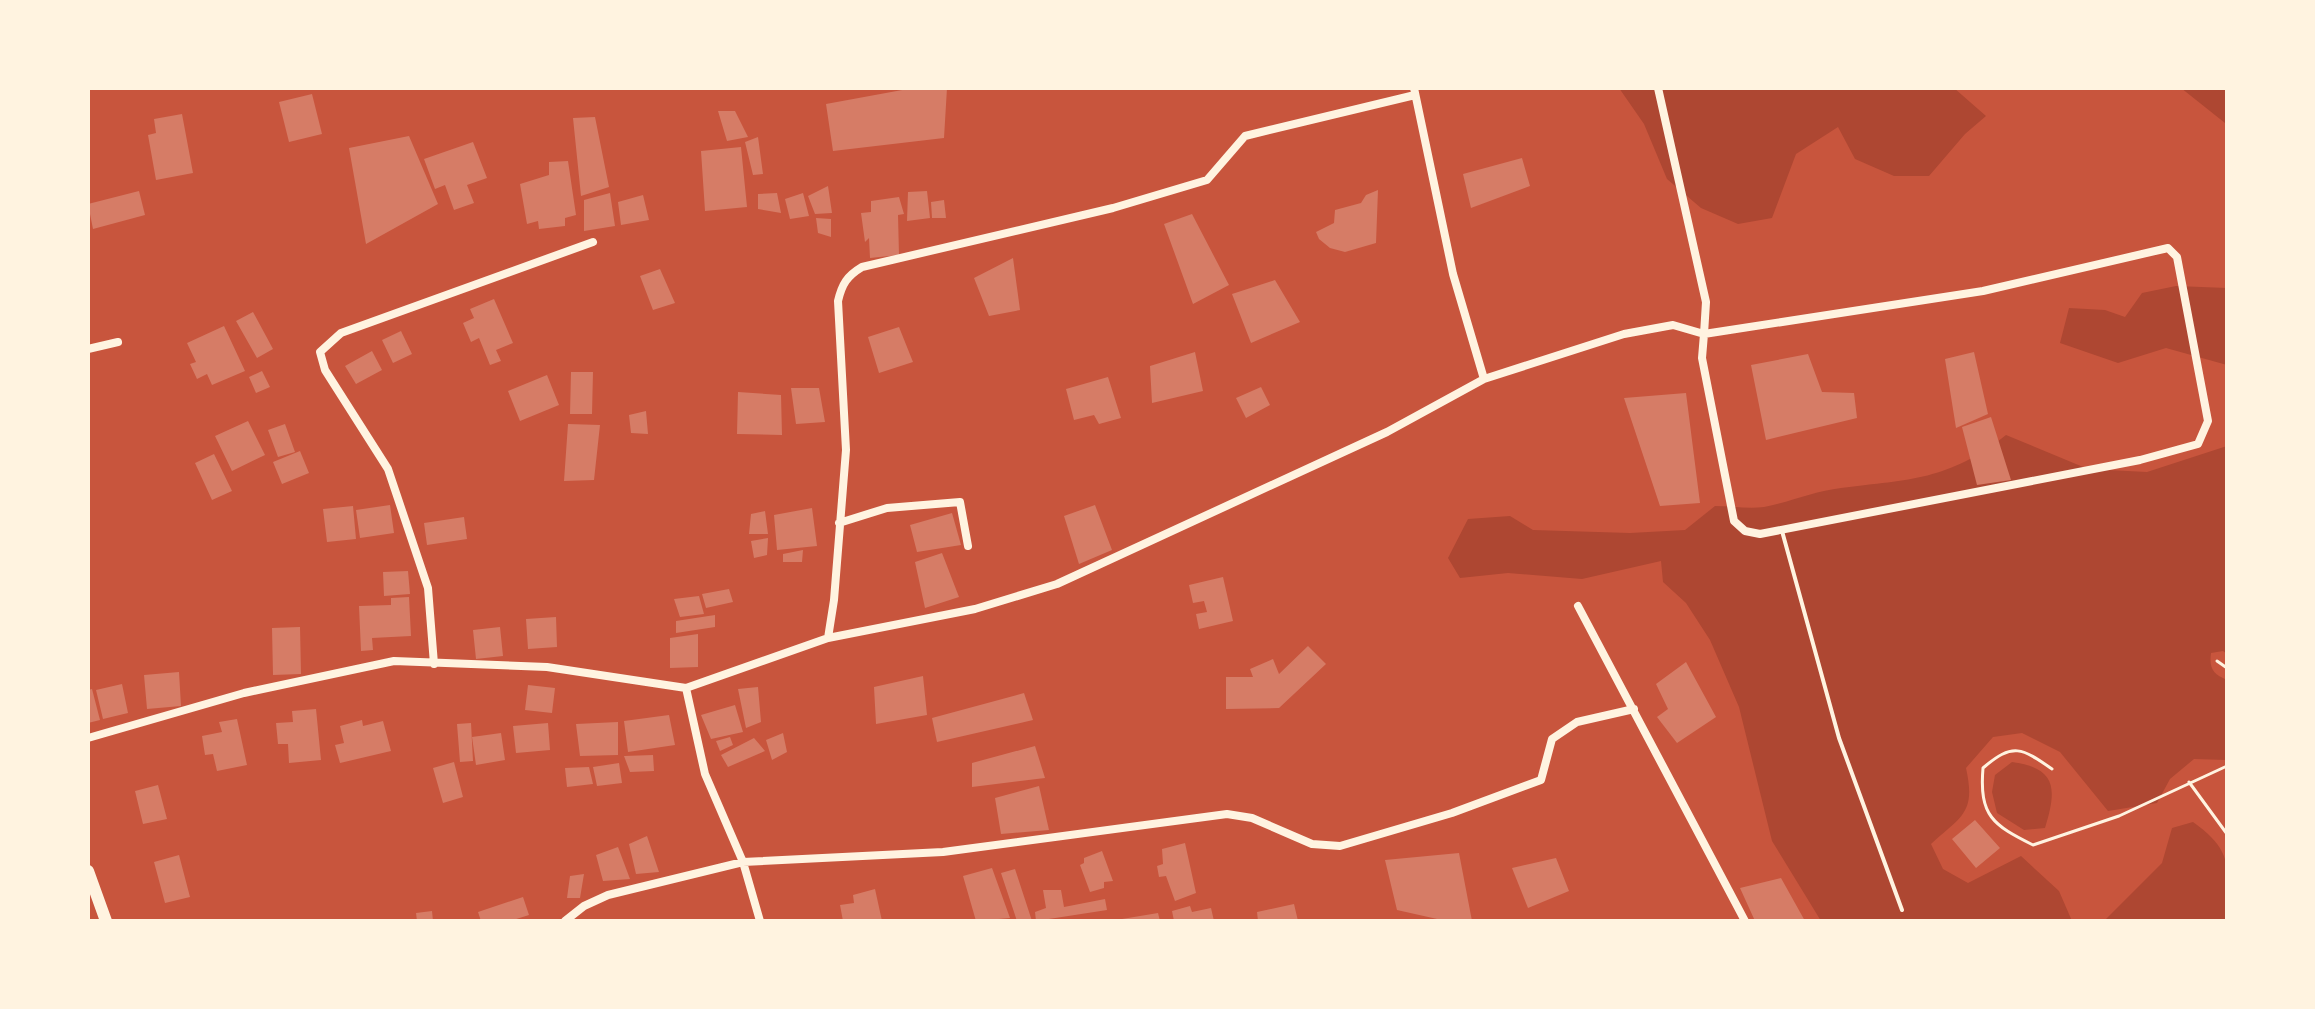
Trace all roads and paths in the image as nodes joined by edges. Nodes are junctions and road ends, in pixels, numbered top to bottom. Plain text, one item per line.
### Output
1 (1658, 88) edge
2 (1415, 92) edge
3 (593, 242) dead end
4 (1704, 334) junction
5 (118, 342) dead end
6 (88, 349) edge
7 (1484, 379) junction
8 (839, 523) junction
9 (1782, 531) junction
10 (968, 546) dead end
11 (1578, 606) dead end
12 (828, 638) junction
13 (2217, 661) dead end
14 (434, 664) junction
15 (2227, 668) edge
16 (686, 688) junction
17 (1634, 709) junction
18 (88, 738) edge
19 (2227, 766) edge
20 (2052, 769) dead end
21 (2189, 782) junction
22 (2227, 834) edge
23 (743, 862) junction
24 (88, 871) edge
25 (1902, 910) dead end
26 (106, 921) edge
27 (565, 921) edge
28 (760, 921) edge
29 (1745, 921) edge

1 - 4 street
2 - 7 street
2 - 8 street
3 - 14 street
4 - 7 street
4 - 9 street
4 - 9 street
5 - 6 street
7 - 12 street
8 - 10 street
8 - 12 street
9 - 25 lane
11 - 17 street
12 - 16 street
13 - 15 path
14 - 16 street
14 - 18 street
16 - 23 street
17 - 23 street
17 - 29 street
19 - 21 path
20 - 21 path
21 - 22 path
23 - 27 street
23 - 28 street
24 - 26 main road

